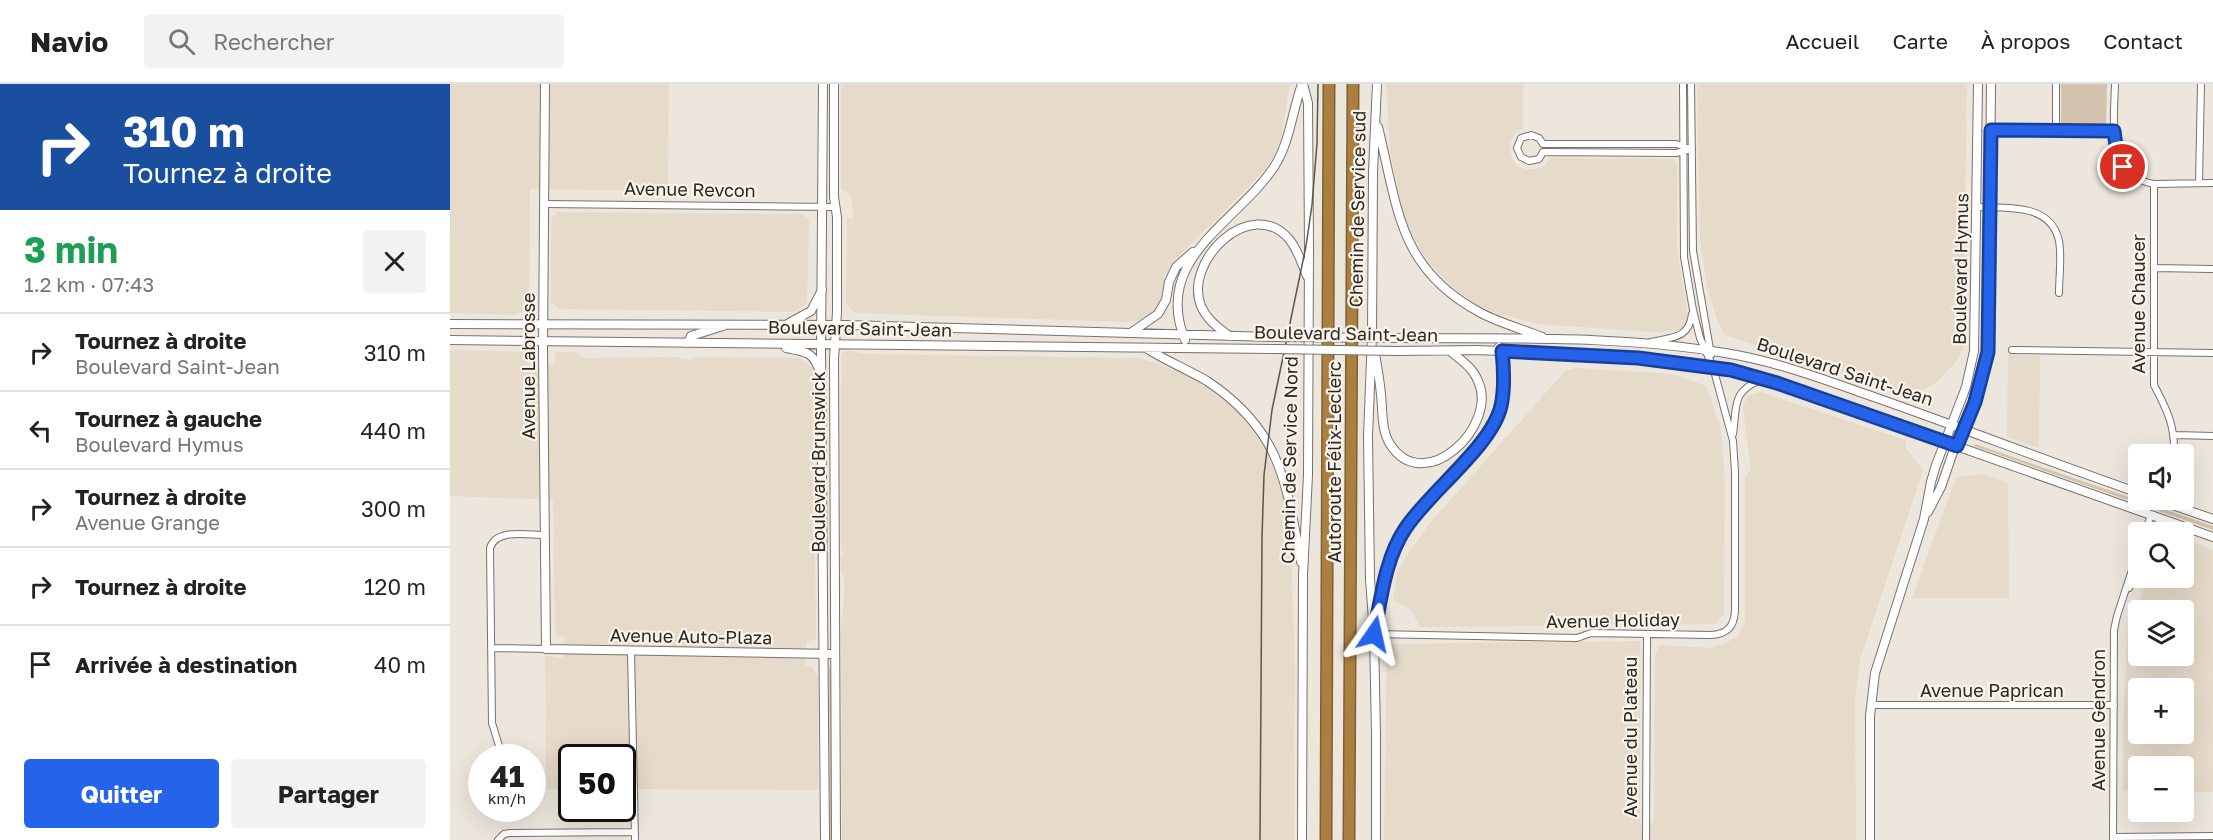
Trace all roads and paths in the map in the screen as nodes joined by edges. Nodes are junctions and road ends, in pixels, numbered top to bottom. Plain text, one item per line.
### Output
1 (545, 84) edge
2 (823, 84) edge
3 (834, 84) edge
4 (1302, 84) edge
5 (1329, 84) edge
6 (1353, 84) edge
7 (1377, 84) edge
8 (1683, 84) edge
9 (1691, 84) edge
10 (1978, 84) edge
11 (1991, 84) edge
12 (2056, 84) edge
13 (2115, 84) edge
14 (2201, 84) edge
15 (1376, 122) junction
16 (1991, 130) junction
17 (2056, 131) junction
18 (2114, 131) junction
19 (1682, 149) junction
20 (1692, 149) junction
21 (2199, 183) junction
22 (2213, 183) edge
23 (2154, 184) junction
24 (544, 204) junction
25 (822, 207) junction
26 (836, 207) junction
27 (1977, 207) junction
28 (1990, 207) junction
29 (1196, 250) junction
30 (2154, 268) junction
31 (2213, 269) edge
32 (1309, 282) junction
33 (822, 290) junction
34 (2059, 292) dead end
35 (1693, 310) junction
36 (450, 324) edge
37 (543, 324) junction
38 (728, 324) junction
39 (786, 325) junction
40 (822, 325) junction
41 (835, 326) junction
42 (1132, 332) junction
43 (1372, 335) junction
44 (1183, 336) junction
45 (1229, 336) junction
46 (1494, 339) junction
47 (450, 340) edge
48 (1548, 340) junction
49 (543, 341) junction
50 (688, 343) junction
51 (1647, 343) junction
52 (762, 344) junction
53 (821, 344) junction
54 (834, 345) junction
55 (1146, 348) junction
56 (1188, 348) junction
57 (1708, 350) junction
58 (2012, 350) dead end
59 (1450, 351) junction
60 (1502, 351) junction
61 (2153, 352) junction
62 (2213, 353) edge
63 (1713, 367) junction
64 (821, 375) junction
65 (1763, 379) junction
66 (1952, 424) junction
67 (1964, 429) junction
68 (2175, 435) junction
69 (2213, 436) edge
70 (1732, 441) junction
71 (1945, 442) junction
72 (2175, 444) edge
73 (1957, 446) junction
74 (2128, 489) edge
75 (2191, 510) edge
76 (2151, 515) junction
77 (1924, 519) junction
78 (2160, 519) junction
79 (2213, 519) edge
80 (2149, 522) edge
81 (2159, 522) edge
82 (544, 535) junction
83 (2213, 537) edge
84 (1304, 575) junction
85 (2128, 583) edge
86 (2129, 588) edge
87 (2122, 602) junction
88 (1374, 634) junction
89 (1647, 634) junction
90 (492, 648) junction
91 (546, 649) junction
92 (631, 652) junction
93 (824, 654) junction
94 (835, 654) junction
95 (1871, 705) junction
96 (2114, 705) junction
97 (498, 744) edge
98 (634, 832) junction
99 (2213, 836) edge
100 (2113, 838) edge
101 (498, 840) edge
102 (635, 840) edge
103 (825, 840) edge
104 (836, 840) edge
105 (1302, 840) edge
106 (1326, 840) edge
107 (1349, 840) edge
108 (1376, 840) edge
109 (1646, 840) edge
110 (1870, 840) edge

1 - 24 street, Avenue Labrosse
2 - 25 street, Boulevard Brunswick
3 - 26 street, Boulevard Brunswick
4 - 29 main road
4 - 32 main road, Chemin de Service Nord
5 - 106 highway, Autoroute Félix-Leclerc
6 - 107 highway, Autoroute Félix-Leclerc
7 - 15 main road, Chemin de Service sud
8 - 19 street, Avenue Holiday
9 - 20 street, Avenue Holiday
10 - 27 street, Boulevard Hymus
11 - 16 street, Boulevard Hymus
12 - 17 street
13 - 18 street
14 - 21 street
15 - 43 main road, Chemin de Service sud
15 - 48 main road
16 - 17 street
16 - 28 street, Boulevard Hymus
17 - 18 street
18 - 23 street
19 - 19 street
19 - 20 street
19 - 35 street, Avenue Holiday
20 - 57 street, Avenue Holiday
21 - 22 street
21 - 23 street
23 - 30 street, Avenue Chaucer
24 - 25 street, Avenue Revcon
24 - 37 street, Avenue Labrosse
25 - 26 street, Avenue Revcon
25 - 33 street, Boulevard Brunswick
26 - 41 street, Boulevard Brunswick
27 - 28 street
27 - 66 street, Boulevard Hymus
28 - 34 street
28 - 67 street, Boulevard Hymus
29 - 42 main road
29 - 44 main road
30 - 31 street
30 - 61 street, Avenue Chaucer
32 - 45 main road
32 - 84 main road, Chemin de Service Nord
33 - 39 main road
33 - 40 street, Boulevard Brunswick
35 - 51 street
35 - 57 street, Avenue Holiday
36 - 37 main road, Boulevard Saint-Jean
37 - 38 main road, Boulevard Saint-Jean
37 - 49 street, Avenue Labrosse
38 - 39 main road, Boulevard Saint-Jean
38 - 50 main road
39 - 40 main road, Boulevard Saint-Jean
40 - 41 main road, Boulevard Saint-Jean
40 - 53 street, Boulevard Brunswick
41 - 42 main road, Boulevard Saint-Jean
41 - 54 street, Boulevard Brunswick
42 - 44 main road, Boulevard Saint-Jean
43 - 59 main road
43 - 88 main road
44 - 45 main road, Boulevard Saint-Jean
44 - 56 main road
45 - 46 main road, Boulevard Saint-Jean, bridge
46 - 48 main road, Boulevard Saint-Jean
46 - 60 main road
47 - 49 main road, Boulevard Saint-Jean
48 - 51 main road, Boulevard Saint-Jean
49 - 50 main road, Boulevard Saint-Jean
49 - 82 street, Avenue Labrosse
50 - 52 main road, Boulevard Saint-Jean
51 - 57 main road, Boulevard Saint-Jean
52 - 53 main road, Boulevard Saint-Jean
52 - 64 main road
53 - 54 main road, Boulevard Saint-Jean
53 - 64 street, Boulevard Brunswick
54 - 55 main road, Boulevard Saint-Jean
54 - 94 street, Boulevard Brunswick
55 - 56 main road, Boulevard Saint-Jean
55 - 84 main road
56 - 59 main road, Boulevard Saint-Jean, bridge
57 - 63 street, Avenue Holiday
57 - 66 main road, Boulevard Saint-Jean
58 - 61 street
59 - 60 main road, Boulevard Saint-Jean
60 - 63 main road, Boulevard Saint-Jean
60 - 88 main road
61 - 62 street
61 - 68 street, Avenue Chaucer
63 - 65 main road, Boulevard Saint-Jean
63 - 70 street, Avenue Holiday
64 - 93 street, Boulevard Brunswick
65 - 70 street
65 - 71 main road, Boulevard Saint-Jean
66 - 67 main road, Boulevard Saint-Jean
66 - 71 street, Boulevard Hymus
67 - 73 street, Boulevard Hymus
67 - 74 main road, Boulevard Saint-Jean
68 - 69 street
68 - 72 street, Avenue Chaucer
70 - 89 street, Avenue Holiday
71 - 73 main road, Boulevard Saint-Jean
71 - 77 street, Boulevard Hymus
73 - 76 main road, Boulevard Saint-Jean
73 - 77 street, Boulevard Hymus
75 - 79 main road
76 - 78 main road, Boulevard Saint-Jean
76 - 80 street
77 - 95 street, Boulevard Hymus
78 - 81 street
78 - 83 main road, Boulevard Saint-Jean
82 - 90 street
82 - 91 street, Avenue Labrosse
84 - 105 main road, Chemin de Service Nord
85 - 87 street, Avenue Gendron
86 - 87 street, Avenue Gendron
87 - 96 street, Avenue Gendron
88 - 89 street, Avenue Holiday
88 - 108 main road
89 - 109 street, Avenue du Plateau
90 - 91 street
90 - 97 street
91 - 92 street, Avenue Auto-Plaza
92 - 93 street, Avenue Auto-Plaza
92 - 98 street
93 - 94 street, Avenue Auto-Plaza
93 - 103 street, Boulevard Brunswick
94 - 104 street, Boulevard Brunswick
95 - 96 street, Avenue Paprican
95 - 110 street, Boulevard Hymus
96 - 100 street, Avenue Gendron
98 - 101 street
98 - 102 street
99 - 100 street

